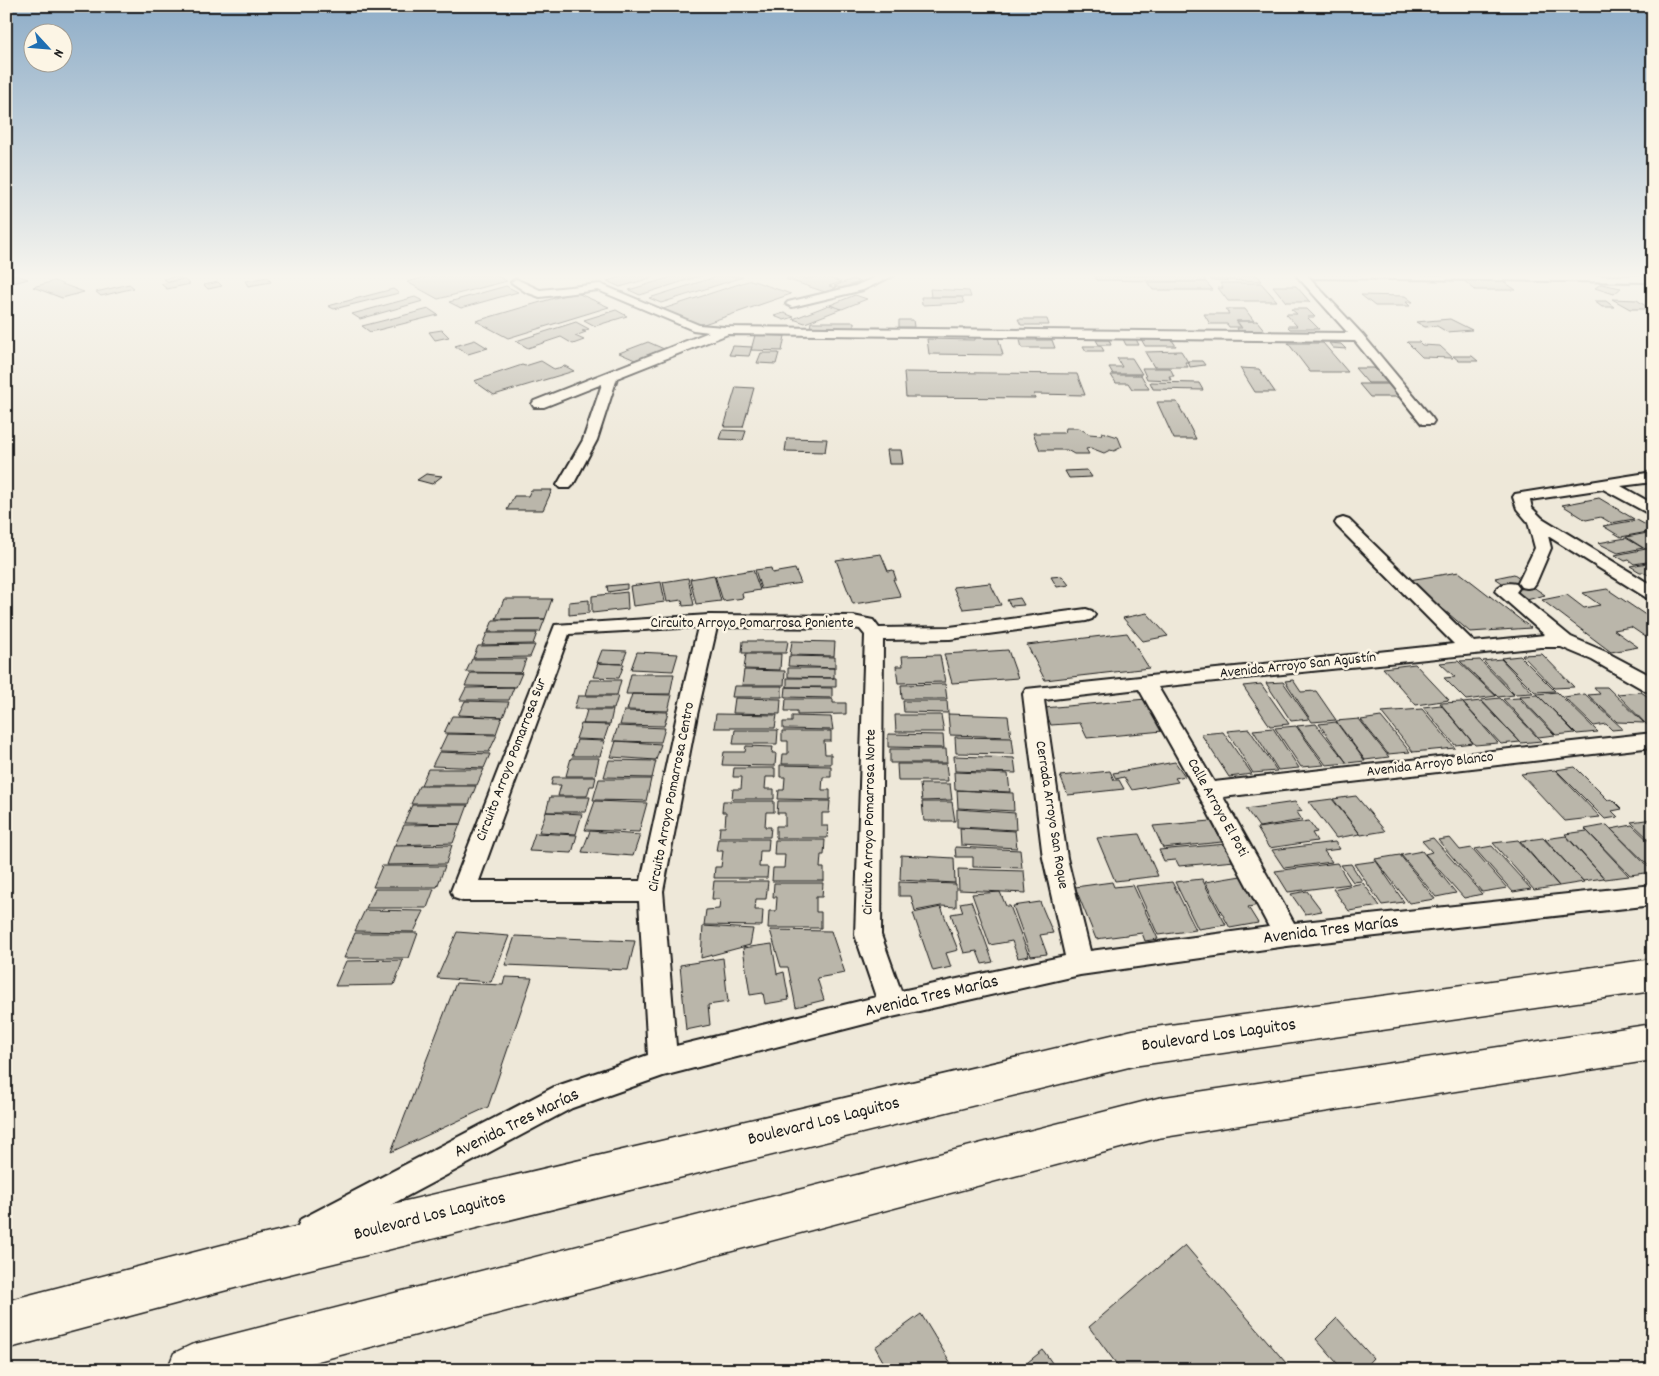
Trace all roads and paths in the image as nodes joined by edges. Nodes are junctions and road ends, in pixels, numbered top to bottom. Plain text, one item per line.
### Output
1 (703, 339) edge
2 (1360, 339) edge
3 (611, 376) junction
4 (539, 404) dead end
5 (1427, 421) dead end
6 (1653, 477) edge
7 (1605, 484) junction
8 (565, 485) dead end
9 (1653, 511) edge
10 (1536, 520) junction
11 (1343, 523) dead end
12 (1653, 594) edge
13 (1086, 615) dead end
14 (710, 622) junction
15 (562, 629) joint
16 (874, 634) junction
17 (1564, 641) junction
18 (1469, 648) junction
19 (1145, 683) junction
20 (1653, 686) edge
21 (1033, 694) joint
22 (1653, 740) edge
23 (1208, 791) junction
24 (650, 891) junction
25 (1653, 895) edge
26 (1287, 935) junction
27 (1080, 964) junction
28 (1653, 975) edge
29 (892, 1005) junction
30 (1653, 1042) edge
31 (663, 1063) junction
32 (257, 1259) junction
33 (6, 1325) edge
34 (191, 1370) edge

1 - 3 street
2 - 5 street
3 - 4 street
3 - 8 street
6 - 7 street
7 - 9 street
7 - 10 street
10 - 12 street
10 - 17 street
11 - 18 street
13 - 16 street, Circuito Arroyo Pomarrosa Poniente
14 - 15 street, Circuito Arroyo Pomarrosa Poniente
14 - 16 street, Circuito Arroyo Pomarrosa Poniente
14 - 24 street, Circuito Arroyo Pomarrosa Centro
15 - 24 street, Circuito Arroyo Pomarrosa Sur
16 - 29 street, Circuito Arroyo Pomarrosa Norte
17 - 18 street, Avenida Arroyo San Agustín
17 - 20 street
18 - 19 street, Avenida Arroyo San Agustín
19 - 21 street, Avenida Arroyo San Agustín
19 - 23 street, Calle Arroyo El Poti
21 - 27 street, Cerrada Arroyo San Roque
22 - 23 street, Avenida Arroyo Blanco
23 - 26 street, Calle Arroyo El Poti
24 - 31 street, Circuito Arroyo Pomarrosa Centro
25 - 26 street, Avenida Tres Marías
26 - 27 street, Avenida Tres Marías
27 - 29 street, Avenida Tres Marías
28 - 32 main road, Boulevard Los Laguitos
29 - 31 street, Avenida Tres Marías
30 - 34 main road
31 - 32 street, Avenida Tres Marías
32 - 33 main road, Boulevard Los Laguitos

